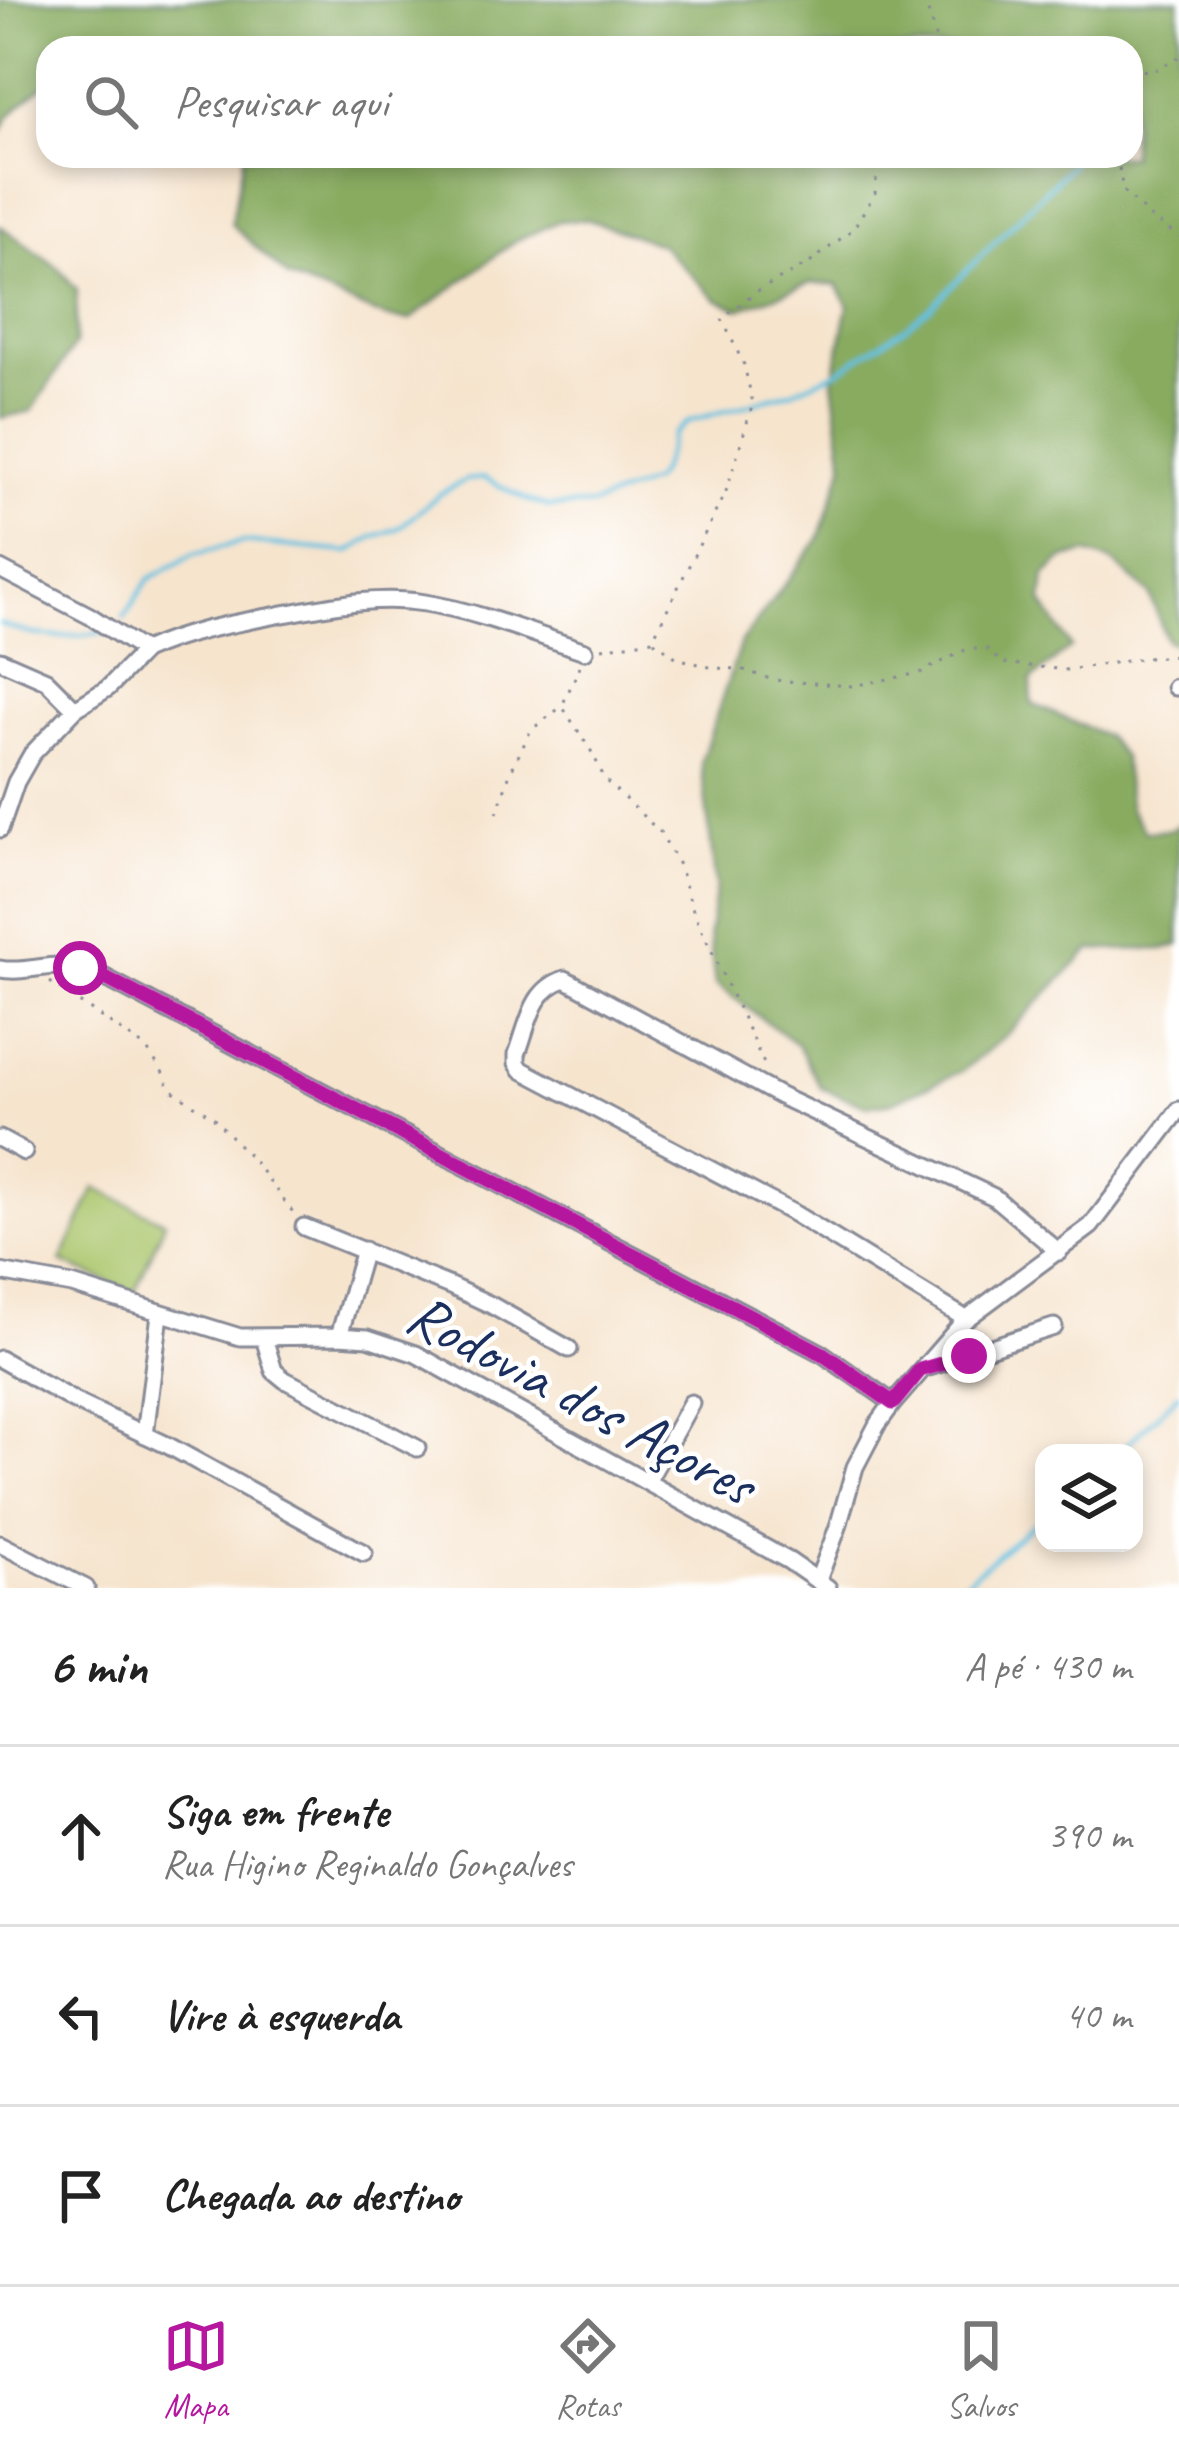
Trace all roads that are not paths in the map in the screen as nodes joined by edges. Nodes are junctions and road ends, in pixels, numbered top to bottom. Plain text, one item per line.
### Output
1 (0, 568) edge
2 (145, 650) junction
3 (585, 651) road end
4 (0, 660) edge
5 (75, 709) junction
6 (0, 829) edge
7 (0, 969) edge
8 (1179, 1110) edge
9 (0, 1139) edge
10 (24, 1152) dead end
11 (304, 1227) road end
12 (364, 1250) junction
13 (1059, 1252) junction
14 (0, 1271) edge
15 (160, 1314) junction
16 (966, 1319) junction
17 (1054, 1328) dead end
18 (339, 1336) junction
19 (264, 1338) junction
20 (569, 1349) dead end
21 (0, 1359) edge
22 (920, 1370) junction
23 (691, 1403) dead end
24 (893, 1403) junction
25 (146, 1436) junction
26 (417, 1448) dead end
27 (646, 1482) junction
28 (0, 1544) edge
29 (364, 1553) dead end
30 (823, 1584) edge
31 (86, 1588) edge

1 - 2 street
2 - 3 street
2 - 5 street
4 - 5 street
5 - 6 street
7 - 24 street
8 - 13 street
9 - 10 street
11 - 12 street
12 - 18 street
12 - 20 street
13 - 16 street
13 - 16 street
14 - 15 street, Rodovia dos Açores
15 - 19 street, Rodovia dos Açores
15 - 25 street
16 - 22 street
17 - 22 street
18 - 19 street, Rodovia dos Açores
18 - 27 street, Rodovia dos Açores
19 - 26 street
21 - 25 street
22 - 24 street
23 - 27 street
24 - 30 street
25 - 29 street
27 - 30 street, Rodovia dos Açores
28 - 31 street

